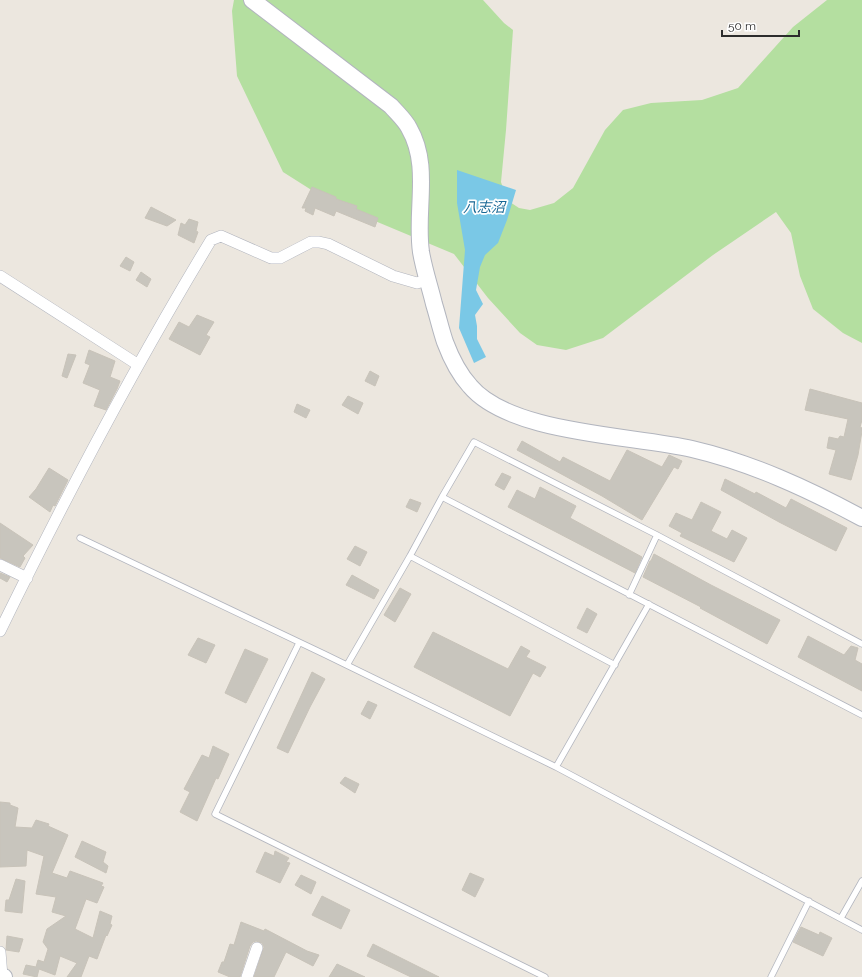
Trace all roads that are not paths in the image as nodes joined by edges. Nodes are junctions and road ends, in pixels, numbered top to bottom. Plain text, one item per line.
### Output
1 (252, 0) edge
2 (0, 276) edge
3 (428, 280) junction
4 (137, 364) junction
5 (442, 498) junction
6 (862, 518) edge
7 (658, 535) junction
8 (80, 538) dead end
9 (410, 556) junction
10 (0, 565) edge
11 (27, 578) junction
12 (629, 595) junction
13 (649, 604) junction
14 (0, 631) edge
15 (299, 642) junction
16 (862, 644) edge
17 (347, 665) junction
18 (615, 665) junction
19 (862, 715) edge
20 (556, 766) junction
21 (862, 881) edge
22 (809, 901) junction
23 (841, 918) junction
24 (862, 930) edge
25 (257, 948) dead end
26 (0, 952) edge
27 (2, 976) edge
28 (247, 977) edge
29 (545, 977) edge
30 (771, 977) edge

1 - 3 street
2 - 4 street
3 - 4 street
3 - 6 street
4 - 11 street
5 - 7 lane
5 - 9 lane
5 - 12 lane
7 - 12 lane
7 - 16 lane
8 - 15 lane
9 - 17 lane
9 - 18 lane
10 - 11 street
11 - 14 street
12 - 13 lane
13 - 18 lane
13 - 19 lane
15 - 17 lane
15 - 29 lane
17 - 20 lane
18 - 20 lane
20 - 22 lane
21 - 23 lane
22 - 23 lane
22 - 30 lane
23 - 24 lane
25 - 28 street
26 - 27 street

